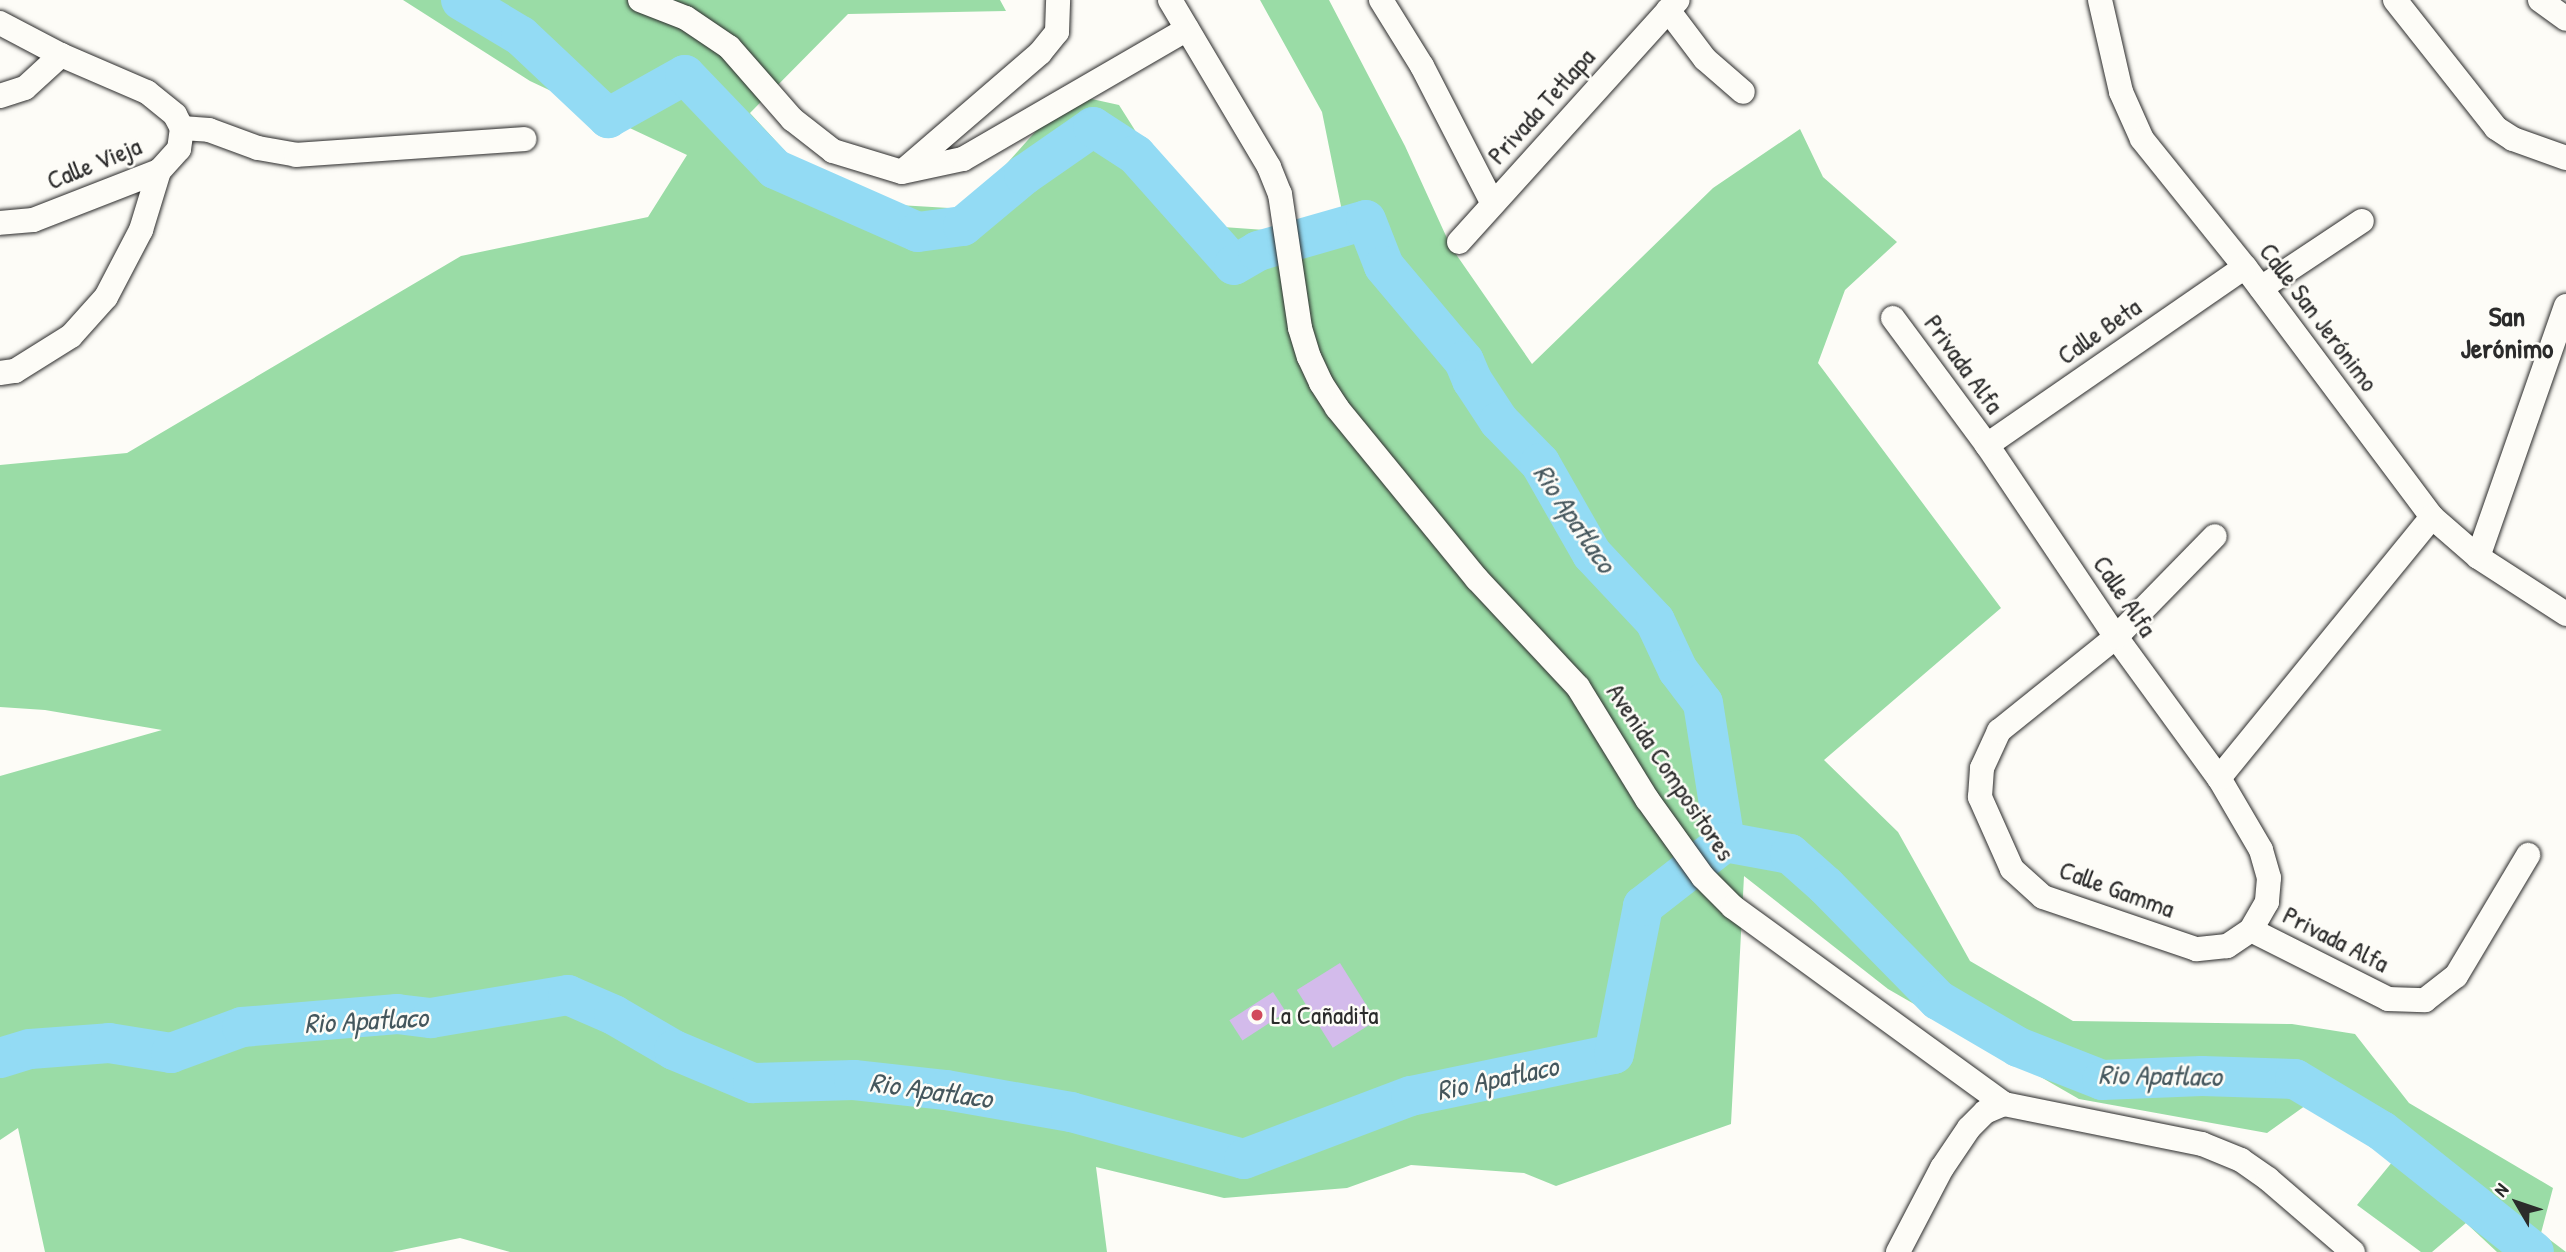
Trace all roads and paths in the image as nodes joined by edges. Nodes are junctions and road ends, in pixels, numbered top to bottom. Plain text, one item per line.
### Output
1 (640, 0) edge
2 (1058, 0) edge
3 (1170, 0) edge
4 (1381, 0) edge
5 (2100, 0) edge
6 (2395, 0) edge
7 (2540, 0) edge
8 (1673, 5) edge
9 (2566, 19) edge
10 (0, 23) edge
11 (1187, 29) junction
12 (61, 55) junction
13 (1743, 92) dead end
14 (0, 96) edge
15 (182, 128) junction
16 (524, 139) dead end
17 (2566, 158) edge
18 (159, 172) junction
19 (902, 172) junction
20 (1493, 204) junction
21 (2362, 221) dead end
22 (0, 223) edge
23 (1460, 242) dead end
24 (2245, 267) junction
25 (2261, 288) junction
26 (2566, 306) edge
27 (1893, 318) dead end
28 (0, 373) edge
29 (1987, 445) junction
30 (2431, 517) junction
31 (2215, 536) dead end
32 (2478, 557) junction
33 (2566, 614) edge
34 (2116, 637) junction
35 (2218, 778) junction
36 (2528, 855) dead end
37 (2251, 930) junction
38 (2004, 1104) junction
39 (1898, 1252) edge
40 (2353, 1252) edge

1 - 19 street
2 - 19 street
3 - 11 street, Avenida Compositores
4 - 20 street
5 - 24 street, Calle San Jerónimo
6 - 17 street
7 - 9 street
8 - 13 street, Privada Tetlapa
8 - 20 street, Privada Tetlapa
10 - 12 street, Calle Vieja
11 - 19 street
11 - 38 street, Avenida Compositores
12 - 14 street
12 - 15 street, Calle Vieja
15 - 16 street
15 - 18 street, Calle Vieja
18 - 22 street, Calle Vieja
18 - 28 street
20 - 23 street, Privada Tetlapa
21 - 25 street
24 - 25 street, Calle San Jerónimo
24 - 29 street, Calle Beta
25 - 30 street, Calle San Jerónimo
26 - 32 street
27 - 29 street, Privada Alfa
29 - 34 street, Calle Alfa
30 - 32 street, Calle San Jerónimo
30 - 35 street
31 - 34 street, Calle Gamma
32 - 33 street, Calle San Jerónimo
34 - 35 street, Calle Alfa
34 - 37 street, Calle Gamma
35 - 37 street, Calle Alfa
36 - 37 street, Privada Alfa
38 - 39 street
38 - 40 street, Avenida Compositores

